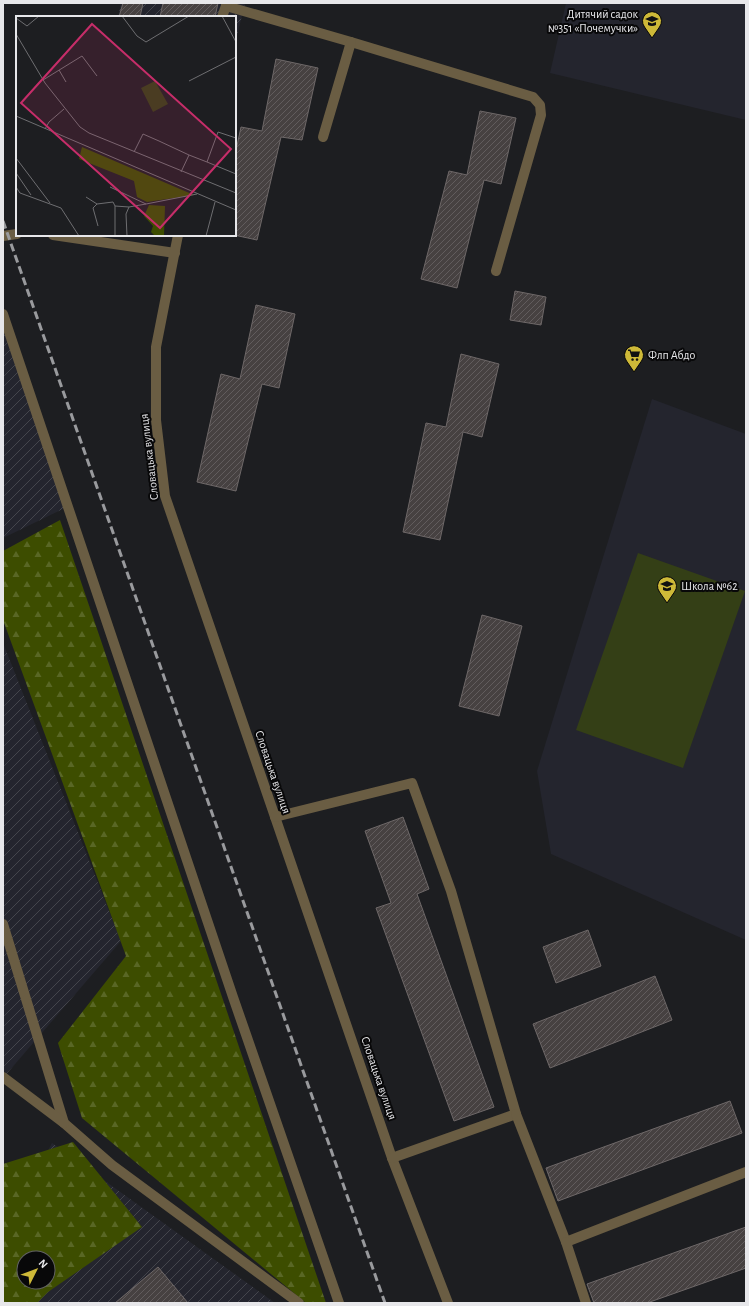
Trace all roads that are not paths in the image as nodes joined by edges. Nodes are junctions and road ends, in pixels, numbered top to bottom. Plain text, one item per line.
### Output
1 (226, 5) edge
2 (222, 16) edge
3 (351, 42) junction
4 (323, 138) dead end
5 (16, 234) edge
6 (3, 236) edge
7 (60, 236) edge
8 (178, 236) edge
9 (175, 253) junction
10 (496, 271) dead end
11 (3, 314) edge
12 (275, 817) junction
13 (3, 924) edge
14 (3, 1078) edge
15 (516, 1114) junction
16 (64, 1123) junction
17 (392, 1158) junction
18 (746, 1172) edge
19 (566, 1242) junction
20 (299, 1303) edge
21 (339, 1303) edge
22 (448, 1303) edge
23 (586, 1303) edge

1 - 2 street
1 - 3 street
3 - 4 street
3 - 10 street
5 - 6 street
7 - 9 street
8 - 9 street, Словацька вулиця
9 - 12 street, Словацька вулиця
11 - 21 street
12 - 15 street
12 - 17 street, Словацька вулиця
13 - 16 street
14 - 16 street
15 - 17 street
15 - 19 street
16 - 20 street
17 - 22 street, Словацька вулиця
18 - 19 street
19 - 23 street

